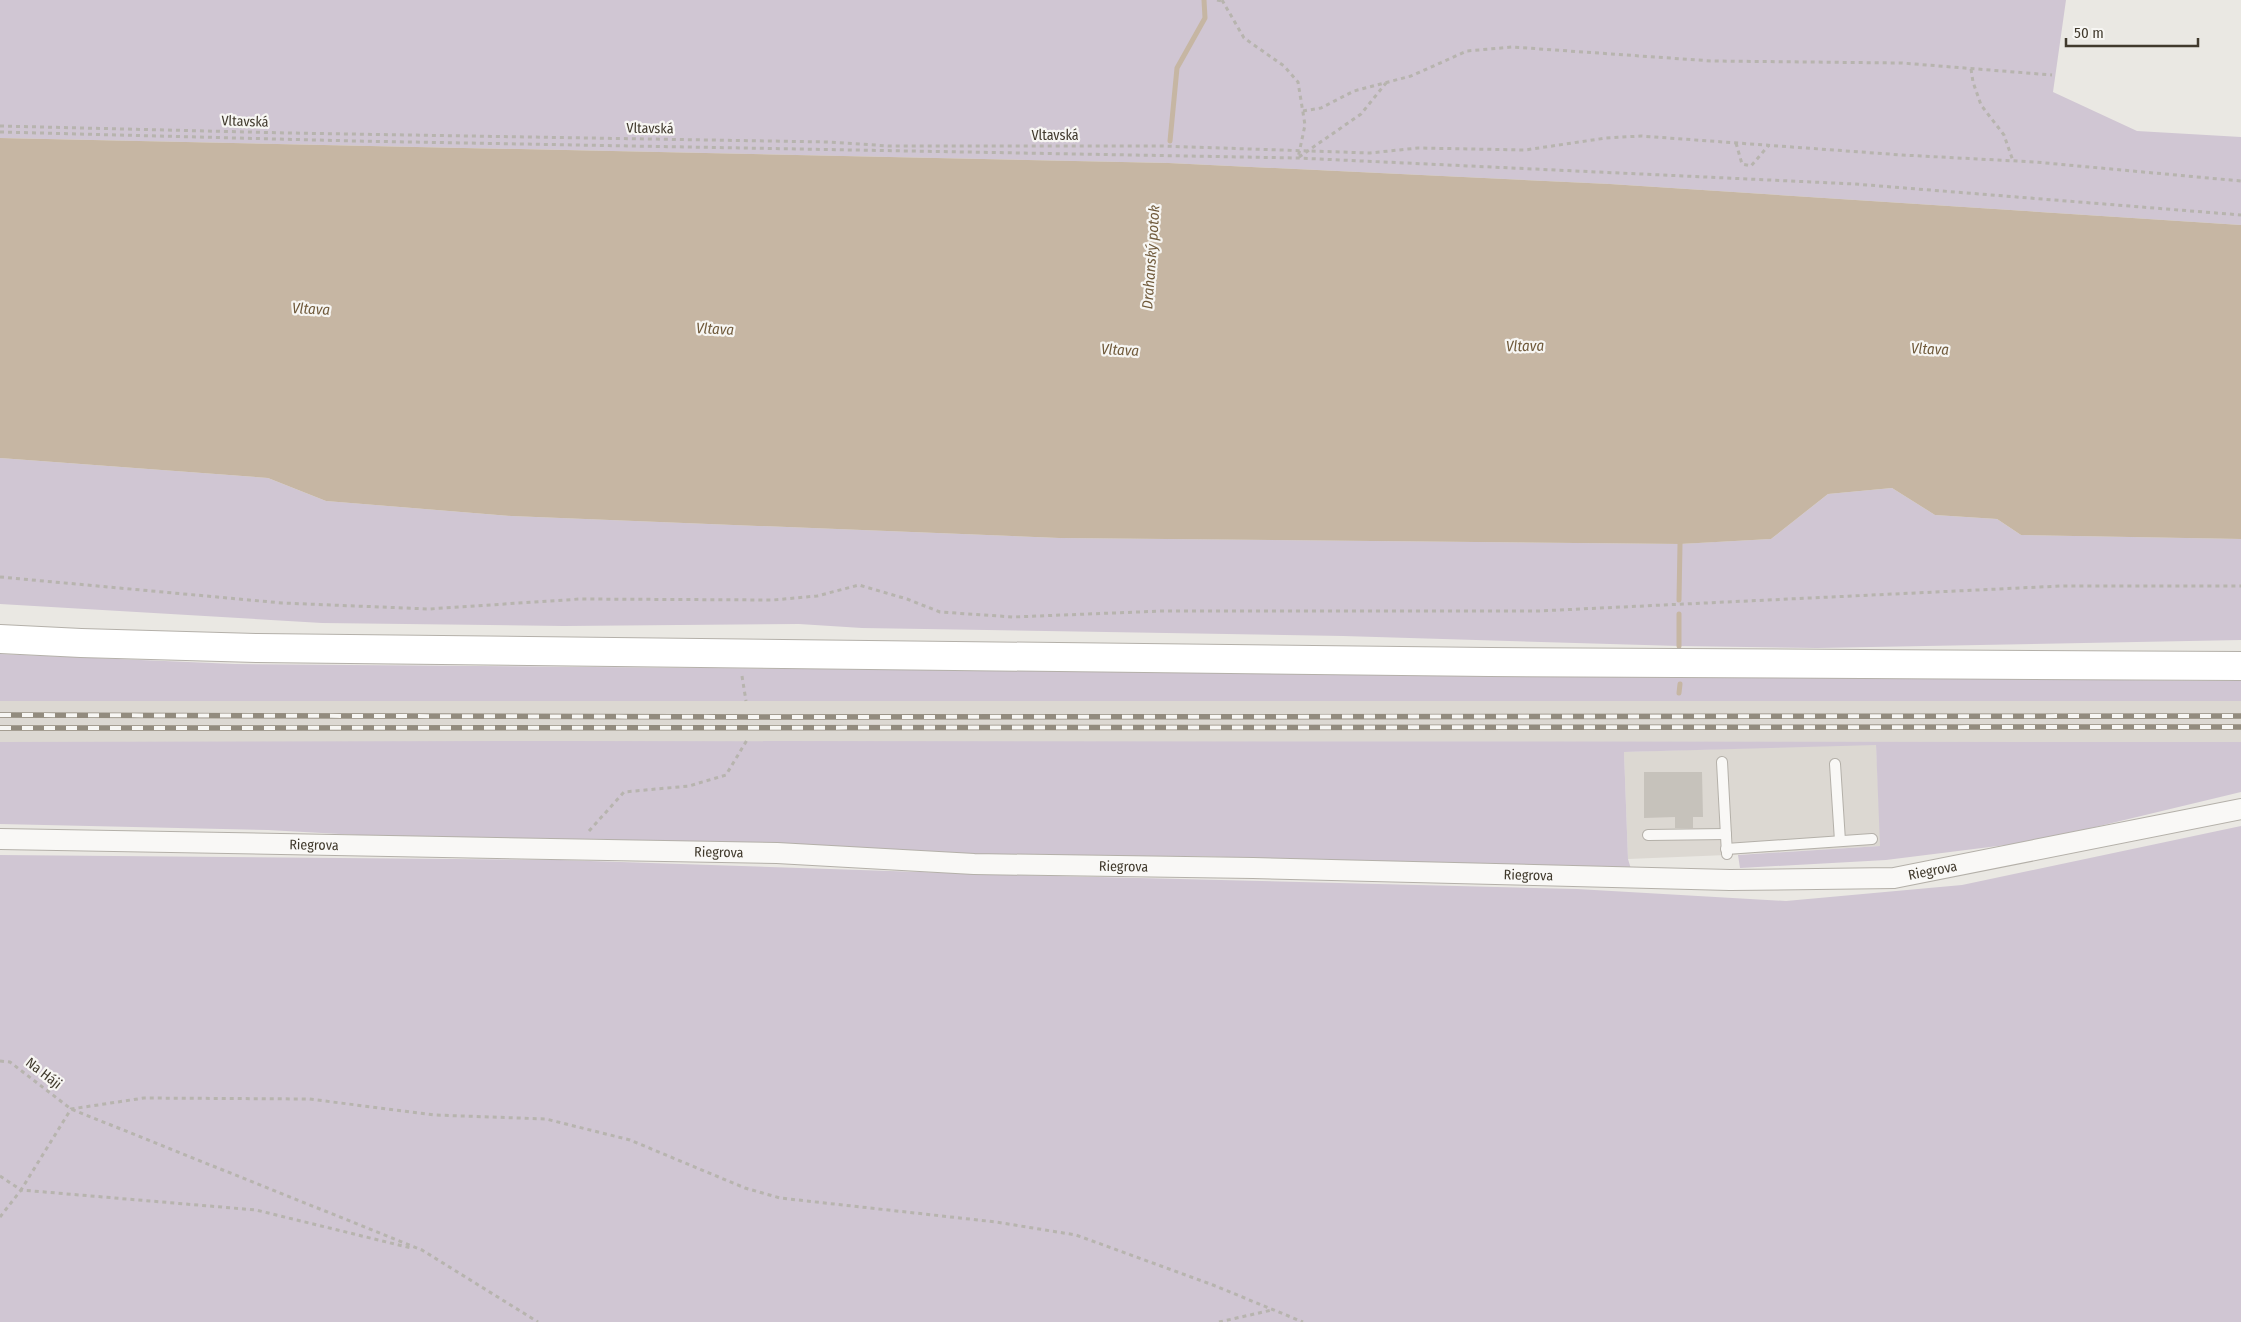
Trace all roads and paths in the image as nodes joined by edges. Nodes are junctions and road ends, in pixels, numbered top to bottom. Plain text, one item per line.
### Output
1 (1217, 0) edge
2 (1222, 0) edge
3 (1972, 69) junction
4 (2052, 76) dead end
5 (1387, 82) junction
6 (1302, 111) junction
7 (0, 126) edge
8 (0, 132) edge
9 (1736, 143) junction
10 (1769, 146) junction
11 (1300, 150) junction
12 (1308, 151) junction
13 (1298, 158) junction
14 (2013, 161) junction
15 (2241, 180) edge
16 (2241, 215) edge
17 (0, 576) edge
18 (2241, 586) edge
19 (0, 639) edge
20 (2241, 666) edge
21 (747, 740) dead end
22 (1722, 762) dead end
23 (1834, 764) dead end
24 (2241, 809) edge
25 (1726, 834) junction
26 (1648, 835) dead end
27 (0, 839) edge
28 (1872, 840) dead end
29 (1840, 841) junction
30 (572, 849) junction
31 (0, 1060) edge
32 (71, 1110) junction
33 (0, 1176) edge
34 (20, 1190) junction
35 (0, 1217) edge
36 (422, 1250) junction
37 (1272, 1310) junction
38 (538, 1322) edge
39 (1219, 1322) edge
40 (1303, 1322) edge

1 - 2 path
2 - 6 path
3 - 4 path
3 - 5 path
3 - 14 path
5 - 6 path
5 - 12 path
6 - 11 path
7 - 11 path, Vltavská
8 - 13 path
9 - 10 path, Vltavská
9 - 10 path
9 - 12 path, Vltavská
10 - 14 path, Vltavská
11 - 12 path, Vltavská
11 - 13 path
12 - 13 path
13 - 16 path
14 - 15 path, Vltavská
17 - 18 path
19 - 20 main road
21 - 30 path
22 - 25 lane
23 - 29 lane
24 - 30 street, Riegrova
25 - 26 lane
25 - 29 lane
27 - 30 street, Riegrova
28 - 29 lane
31 - 32 path, Na Háji
32 - 34 path
32 - 36 path, Na Háji
32 - 37 path
33 - 34 path
34 - 35 path
34 - 36 path
36 - 38 path
37 - 39 path
37 - 40 path

